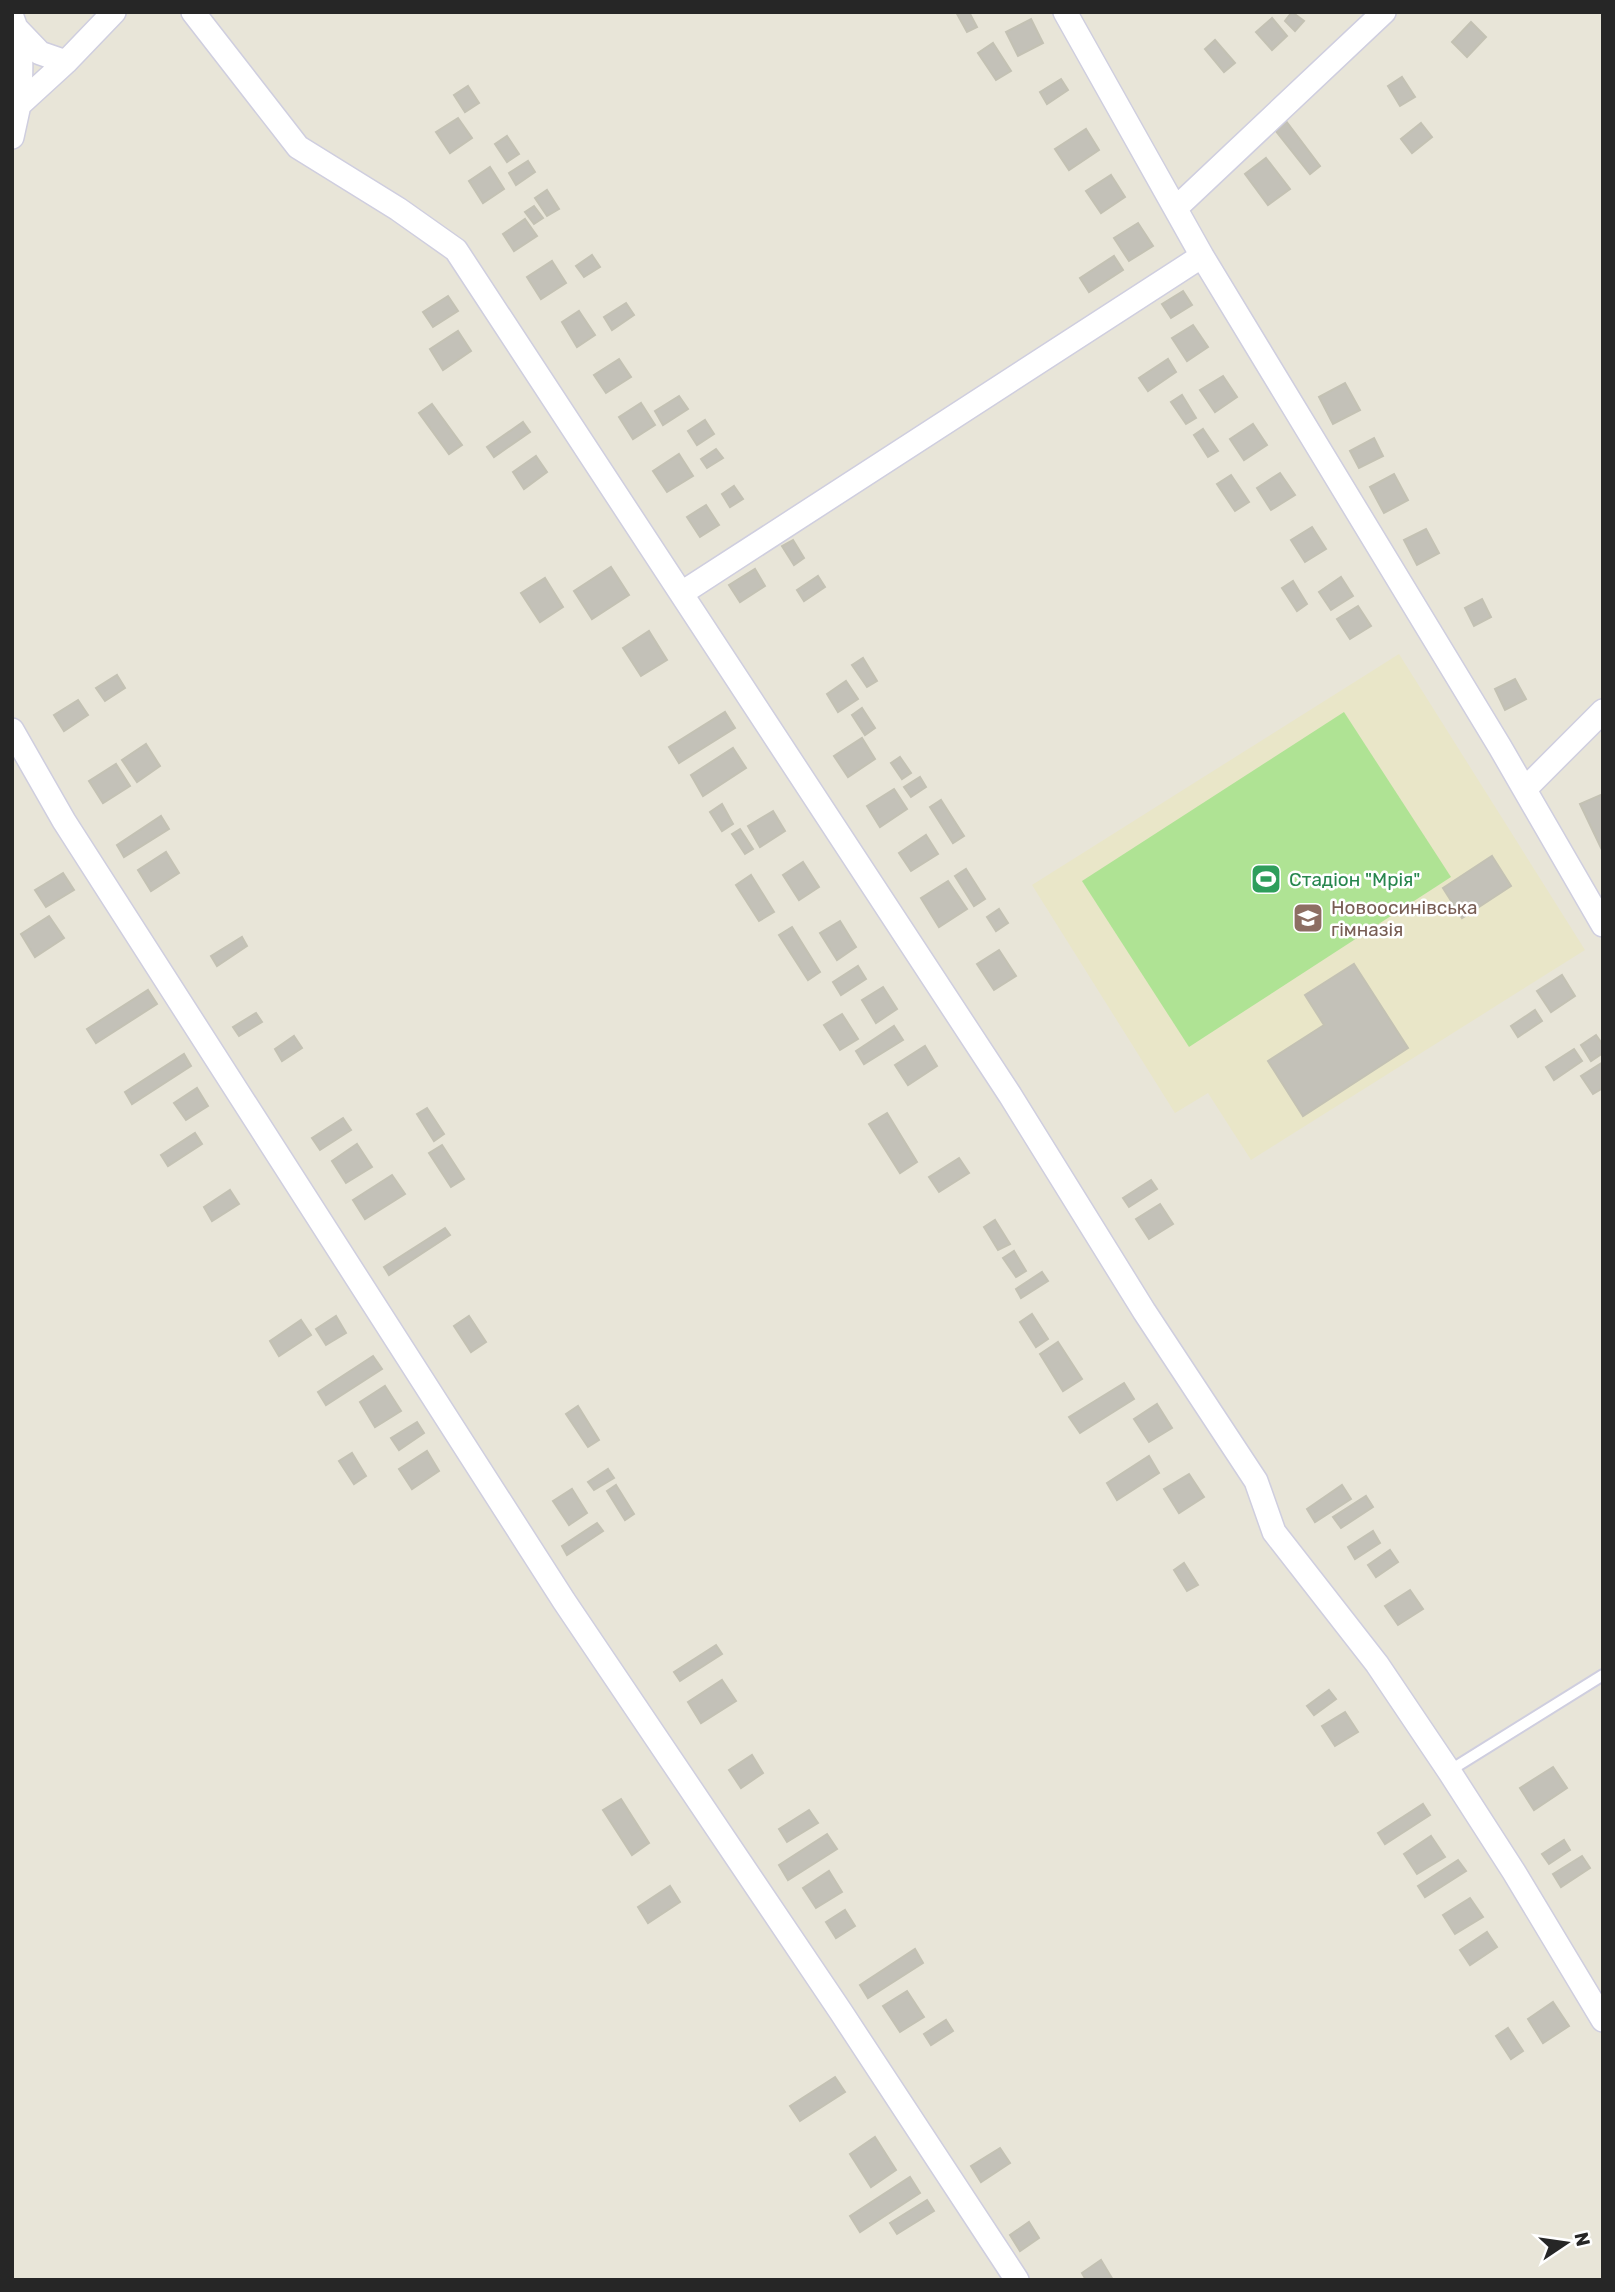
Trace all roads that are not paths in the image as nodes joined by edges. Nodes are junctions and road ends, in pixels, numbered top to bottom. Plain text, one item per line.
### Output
1 (114, 12) edge
2 (193, 12) edge
3 (1065, 12) edge
4 (1384, 12) edge
5 (15, 23) edge
6 (66, 62) junction
7 (19, 105) junction
8 (12, 137) edge
9 (1176, 208) junction
10 (1202, 256) junction
11 (682, 593) junction
12 (1603, 711) edge
13 (12, 730) edge
14 (1525, 789) junction
15 (1603, 925) edge
16 (1603, 1675) edge
17 (1450, 1770) junction
18 (1603, 2020) edge
19 (1017, 2280) edge

1 - 6 street
2 - 11 street
3 - 9 street
4 - 9 street
5 - 6 street
5 - 7 street
6 - 7 street
7 - 8 street
9 - 10 street
10 - 11 street
10 - 14 street
11 - 17 street
12 - 14 street
13 - 19 street
14 - 15 street
16 - 17 lane
17 - 18 street

